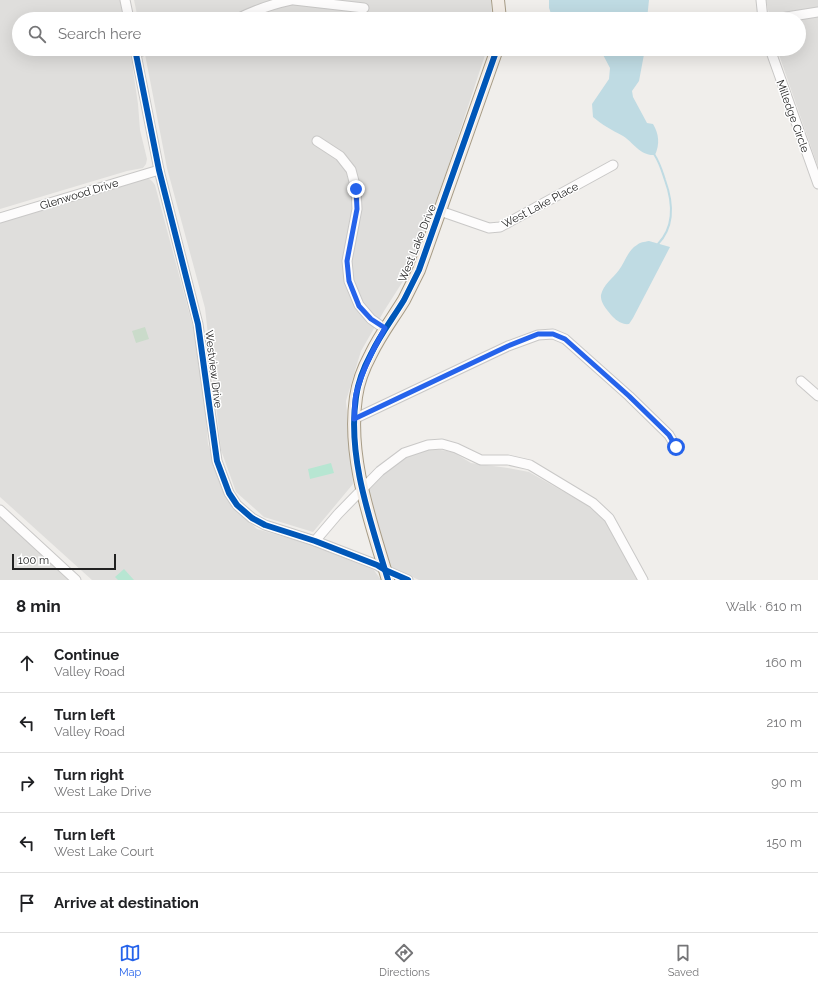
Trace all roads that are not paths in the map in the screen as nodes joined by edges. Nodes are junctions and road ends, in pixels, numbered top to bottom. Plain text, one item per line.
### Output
1 (125, 0) edge
2 (291, 0) edge
3 (294, 0) edge
4 (498, 0) edge
5 (761, 0) edge
6 (364, 8) dead end
7 (128, 12) edge
8 (251, 12) edge
9 (499, 12) edge
10 (762, 12) edge
11 (818, 12) edge
12 (806, 14) edge
13 (137, 56) edge
14 (494, 56) edge
15 (772, 56) edge
16 (317, 142) dead end
17 (613, 165) dead end
18 (159, 170) junction
19 (818, 184) edge
20 (440, 211) junction
21 (0, 218) edge
22 (385, 328) junction
23 (801, 381) dead end
24 (818, 396) edge
25 (354, 419) junction
26 (676, 447) dead end
27 (362, 490) junction
28 (0, 510) edge
29 (315, 541) junction
30 (387, 575) edge
31 (76, 580) edge
32 (408, 580) edge
33 (643, 580) edge

1 - 7 street
2 - 8 street
3 - 6 street
4 - 9 main road
5 - 10 street
11 - 12 street
13 - 18 street, Westview Drive
14 - 20 main road, West Lake Drive
15 - 19 street, Milledge Circle
16 - 22 street
17 - 20 street, West Lake Place
18 - 21 street, Glenwood Drive
18 - 29 street, Westview Drive
20 - 22 main road, West Lake Drive
22 - 25 main road, West Lake Drive
23 - 24 street
25 - 26 street
25 - 27 main road, West Lake Drive
27 - 29 street
27 - 30 main road, West Lake Drive
27 - 33 street
28 - 31 street
29 - 30 street, Westview Drive
30 - 32 street, Westview Drive

